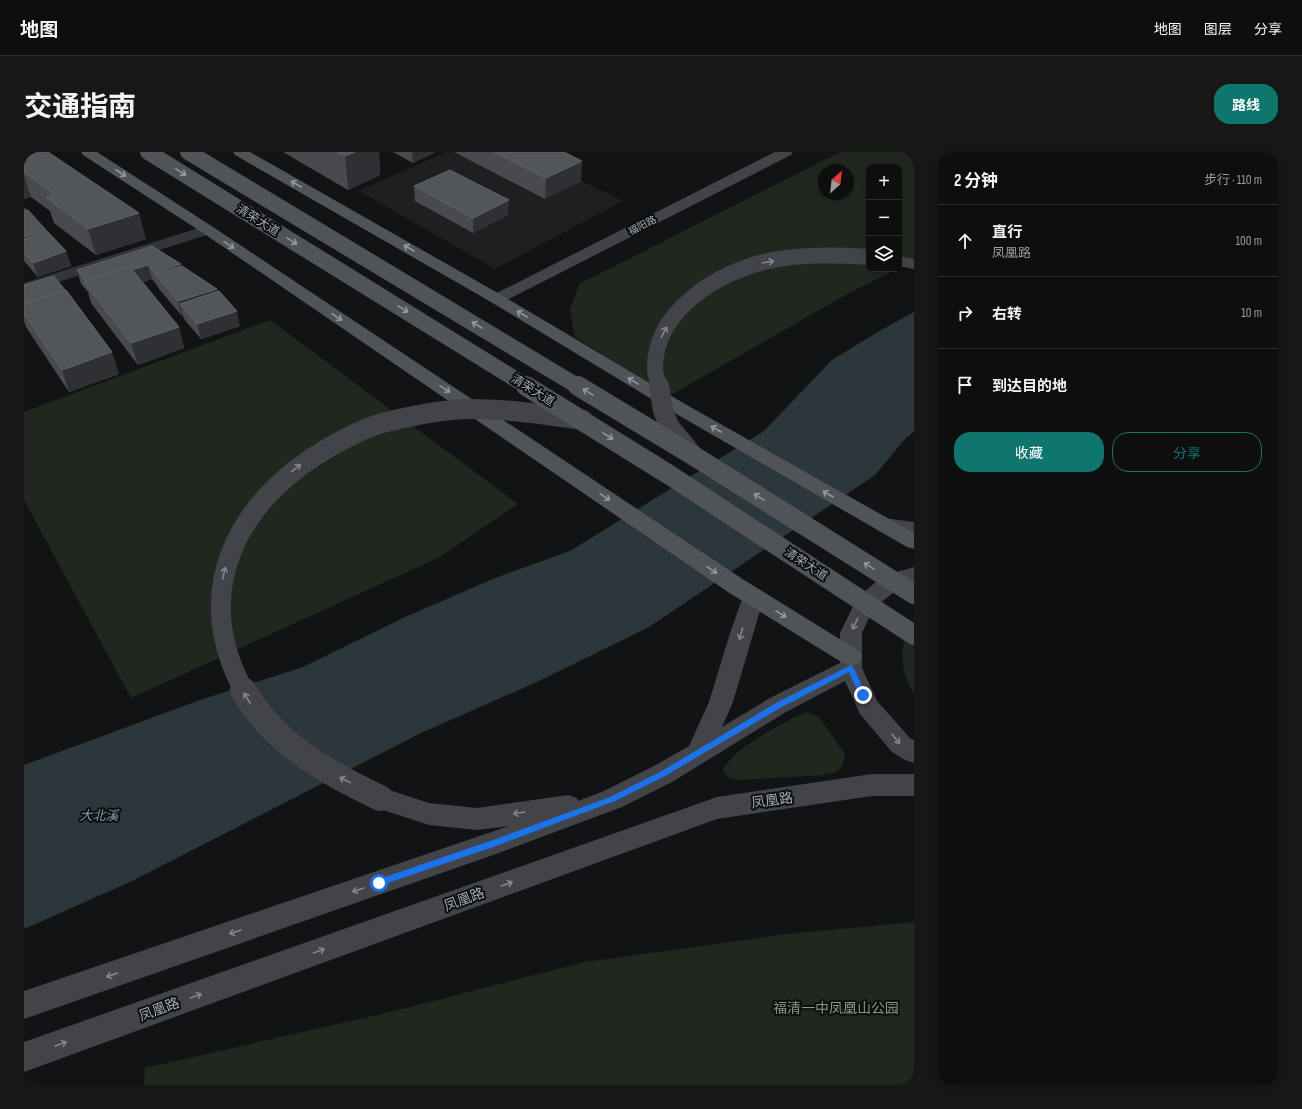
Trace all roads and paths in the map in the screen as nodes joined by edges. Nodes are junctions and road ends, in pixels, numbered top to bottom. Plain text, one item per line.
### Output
1 (88, 152) edge
2 (148, 152) edge
3 (188, 152) edge
4 (240, 152) edge
5 (786, 152) edge
6 (208, 230) junction
7 (866, 257) edge
8 (902, 262) edge
9 (914, 264) edge
10 (25, 286) edge
11 (497, 299) junction
12 (583, 420) junction
13 (694, 456) junction
14 (884, 525) junction
15 (914, 529) edge
16 (914, 542) edge
17 (914, 575) edge
18 (745, 592) junction
19 (914, 594) edge
20 (914, 635) edge
21 (851, 662) junction
22 (698, 752) junction
23 (914, 753) edge
24 (914, 785) edge
25 (613, 799) junction
26 (24, 1005) edge
27 (24, 1057) edge

1 -> 6 main road
2 -> 12 main road, 清荣大道, bridge
13 -> 3 main road, 清荣大道, bridge
11 -> 4 main road
5 - 11 street, 福阳路
6 - 10 street
6 -> 18 main road
13 -> 7 street, bridge
8 - 9 street
14 -> 11 main road
12 -> 20 main road, 清荣大道, bridge
25 -> 12 street, bridge
19 -> 13 main road, 清荣大道, bridge
14 - 15 street
14 - 16 main road
17 -> 21 street
18 -> 21 main road
18 -> 22 street
21 - 22 street
21 -> 23 street
22 - 25 street
27 -> 24 street, 凤凰路
25 -> 26 street

